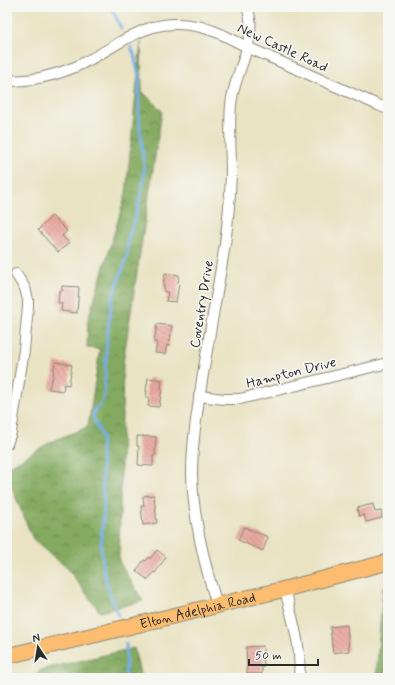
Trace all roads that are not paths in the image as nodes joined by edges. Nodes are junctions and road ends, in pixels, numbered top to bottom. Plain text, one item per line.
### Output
1 (248, 7) edge
2 (247, 47) junction
3 (7, 81) edge
4 (388, 109) edge
5 (16, 274) dead end
6 (388, 363) edge
7 (200, 396) junction
8 (7, 444) edge
9 (388, 562) edge
10 (285, 589) junction
11 (217, 605) junction
12 (7, 656) edge
13 (299, 678) edge

1 - 2 street, Coventry Drive
2 - 3 street, New Castle Road
2 - 4 street, New Castle Road
2 - 7 street, Coventry Drive
5 - 8 street
6 - 7 street, Hampton Drive
7 - 11 street, Coventry Drive
9 - 10 main road, Elton Adelphia Road
10 - 11 main road, Elton Adelphia Road
10 - 13 street
11 - 12 main road, Elton Adelphia Road

